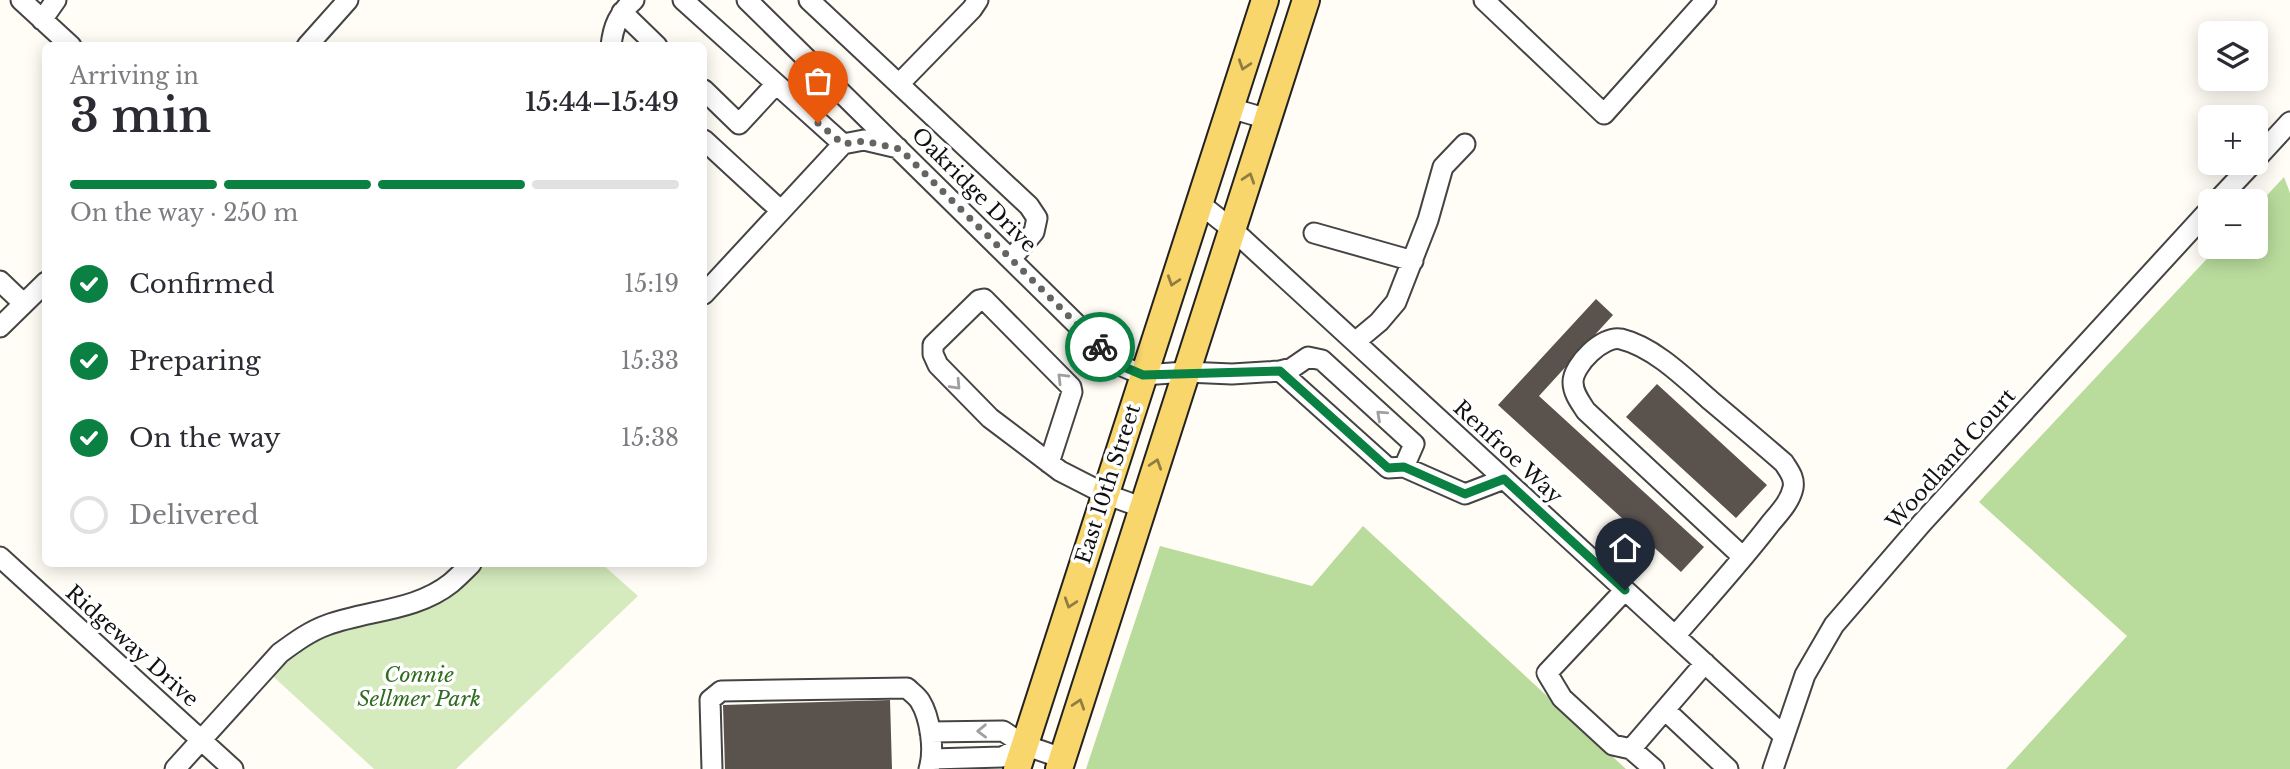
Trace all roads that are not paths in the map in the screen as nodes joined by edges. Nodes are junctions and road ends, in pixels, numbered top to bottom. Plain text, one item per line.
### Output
1 (21, 0) edge
2 (56, 0) edge
3 (348, 0) edge
4 (683, 0) edge
5 (747, 0) edge
6 (809, 0) edge
7 (978, 0) edge
8 (1265, 0) edge
9 (1306, 0) edge
10 (1484, 0) edge
11 (1706, 0) edge
12 (628, 6) edge
13 (41, 20) junction
14 (66, 42) edge
15 (311, 42) edge
16 (611, 42) edge
17 (654, 42) edge
18 (776, 84) junction
19 (899, 84) junction
20 (707, 93) edge
21 (1230, 108) junction
22 (1268, 119) junction
23 (2290, 122) edge
24 (707, 143) edge
25 (843, 144) junction
26 (1465, 144) dead end
27 (2268, 146) edge
28 (900, 149) junction
29 (2241, 175) edge
30 (2228, 189) edge
31 (1199, 203) junction
32 (780, 210) junction
33 (2198, 222) edge
34 (1233, 230) junction
35 (1314, 233) dead end
36 (1011, 259) junction
37 (1413, 261) junction
38 (0, 281) edge
39 (42, 286) edge
40 (707, 292) edge
41 (23, 303) junction
42 (0, 327) edge
43 (1355, 342) junction
44 (1280, 371) junction
45 (1186, 373) junction
46 (1143, 375) junction
47 (1049, 463) junction
48 (1404, 467) junction
49 (1504, 479) junction
50 (1104, 494) junction
51 (1141, 507) junction
52 (0, 557) edge
53 (1743, 557) junction
54 (468, 567) edge
55 (1625, 590) junction
56 (1675, 636) junction
57 (1705, 663) junction
58 (1665, 710) junction
59 (930, 732) junction
60 (1784, 736) junction
61 (202, 740) junction
62 (1631, 749) junction
63 (1021, 757) edge
64 (1060, 763) edge
65 (931, 764) edge
66 (175, 769) edge
67 (233, 769) edge
68 (712, 769) edge
69 (1654, 769) edge
70 (1728, 769) edge
71 (1773, 769) edge

1 - 13 street
2 - 13 street
3 - 15 street
4 - 18 street
5 - 28 street, Oakridge Drive
6 - 19 street
7 - 19 street
8 -> 21 main road, East 10th Street
9 - 22 main road, East 10th Street
10 - 11 street
12 - 16 street
12 - 17 street
13 - 14 street
18 - 20 street
18 - 25 street
19 - 36 street
21 - 22 street
21 - 31 main road, East 10th Street
34 -> 22 main road, East 10th Street
23 - 27 street
24 - 32 street
25 - 28 street
25 - 32 street
26 - 37 street
28 - 36 street, Oakridge Drive
29 - 30 street
31 - 34 street, Renfroe Way
31 -> 46 main road, East 10th Street
32 - 40 street
33 - 60 street, Woodland Court
34 - 43 street, Renfroe Way
34 - 45 main road, East 10th Street
35 - 37 street
36 - 46 street, Oakridge Drive
37 - 43 street
38 - 41 street
39 - 41 street
41 - 42 street
43 - 49 street, Renfroe Way
44 - 45 street, Oakridge Drive
44 - 48 street
48 -> 44 street, Oakridge Drive
45 - 46 street, Oakridge Drive
51 -> 45 main road, East 10th Street
46 - 50 main road, East 10th Street
47 -> 47 street
47 - 50 street
48 - 49 street
49 - 55 street, Renfroe Way
50 - 51 street
50 -> 63 main road, East 10th Street
64 -> 51 main road, East 10th Street
52 - 61 street, Ridgeway Drive
53 - 53 street
53 - 56 street
54 - 61 street
55 - 56 street, Renfroe Way
55 - 62 street
56 - 57 street, Renfroe Way
57 - 58 street
57 - 60 street, Renfroe Way
58 - 62 street
58 - 70 street
63 -> 59 street
59 - 65 street
59 - 68 street
60 - 71 street, Woodland Court
61 - 66 street
61 - 67 street, Ridgeway Drive
62 - 69 street
63 - 64 street
63 - 65 street

